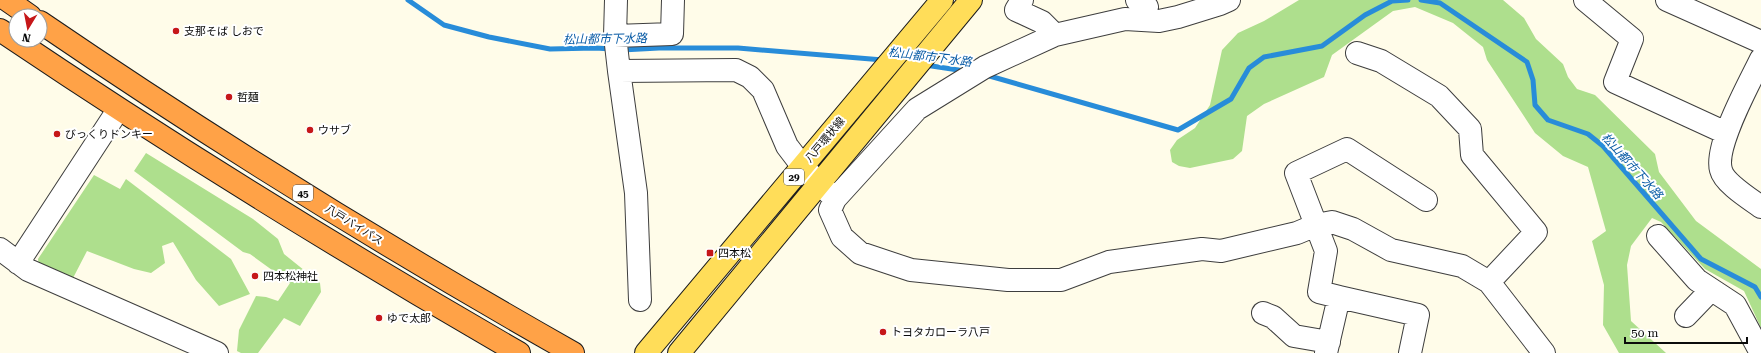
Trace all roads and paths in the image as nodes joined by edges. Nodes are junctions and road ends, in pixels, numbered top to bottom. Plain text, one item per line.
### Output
1 (7, 0) edge
2 (616, 0) edge
3 (673, 0) edge
4 (942, 0) edge
5 (971, 0) edge
6 (1022, 0) edge
7 (1229, 0) edge
8 (1585, 0) edge
9 (1667, 0) edge
10 (18, 8) edge
11 (48, 27) edge
12 (0, 30) edge
13 (1055, 35) junction
14 (615, 36) junction
15 (1761, 42) edge
16 (1357, 53) dead end
17 (1761, 59) edge
18 (619, 71) junction
19 (118, 110) junction
20 (1726, 133) junction
21 (802, 167) junction
22 (818, 184) junction
23 (835, 199) junction
24 (1426, 200) dead end
25 (1761, 207) edge
26 (1316, 225) junction
27 (1658, 236) dead end
28 (0, 249) edge
29 (18, 263) junction
30 (1489, 282) junction
31 (1711, 290) junction
32 (1339, 297) junction
33 (640, 300) dead end
34 (1263, 313) dead end
35 (1686, 316) dead end
36 (1328, 347) edge
37 (217, 353) edge
38 (519, 353) edge
39 (573, 353) edge
40 (646, 353) edge
41 (679, 353) edge
42 (1410, 353) edge
43 (1544, 353) edge
44 (1761, 353) edge

1 - 10 highway
2 - 14 street
3 - 14 street
4 - 21 main road, 八戸環状線 / 29
5 - 22 main road, 八戸環状線 / 29
6 - 13 street
7 - 13 street
8 - 20 street
9 - 15 street
11 - 39 highway, 八戸バイパス / 45
12 - 19 highway, 45
13 - 23 street
14 - 18 street
16 - 30 street
17 - 20 street
18 - 21 street
18 - 33 street
19 - 29 street
19 - 38 highway, 45
20 - 25 street
21 - 22 street
21 - 40 main road, 八戸環状線 / 29
22 - 23 street
22 - 41 main road, 八戸環状線 / 29
23 - 26 street
24 - 26 street
26 - 30 street
26 - 32 street
27 - 31 street
28 - 29 street
29 - 37 street
30 - 43 street
31 - 35 street
31 - 44 street
32 - 36 street
32 - 42 street
34 - 36 street

